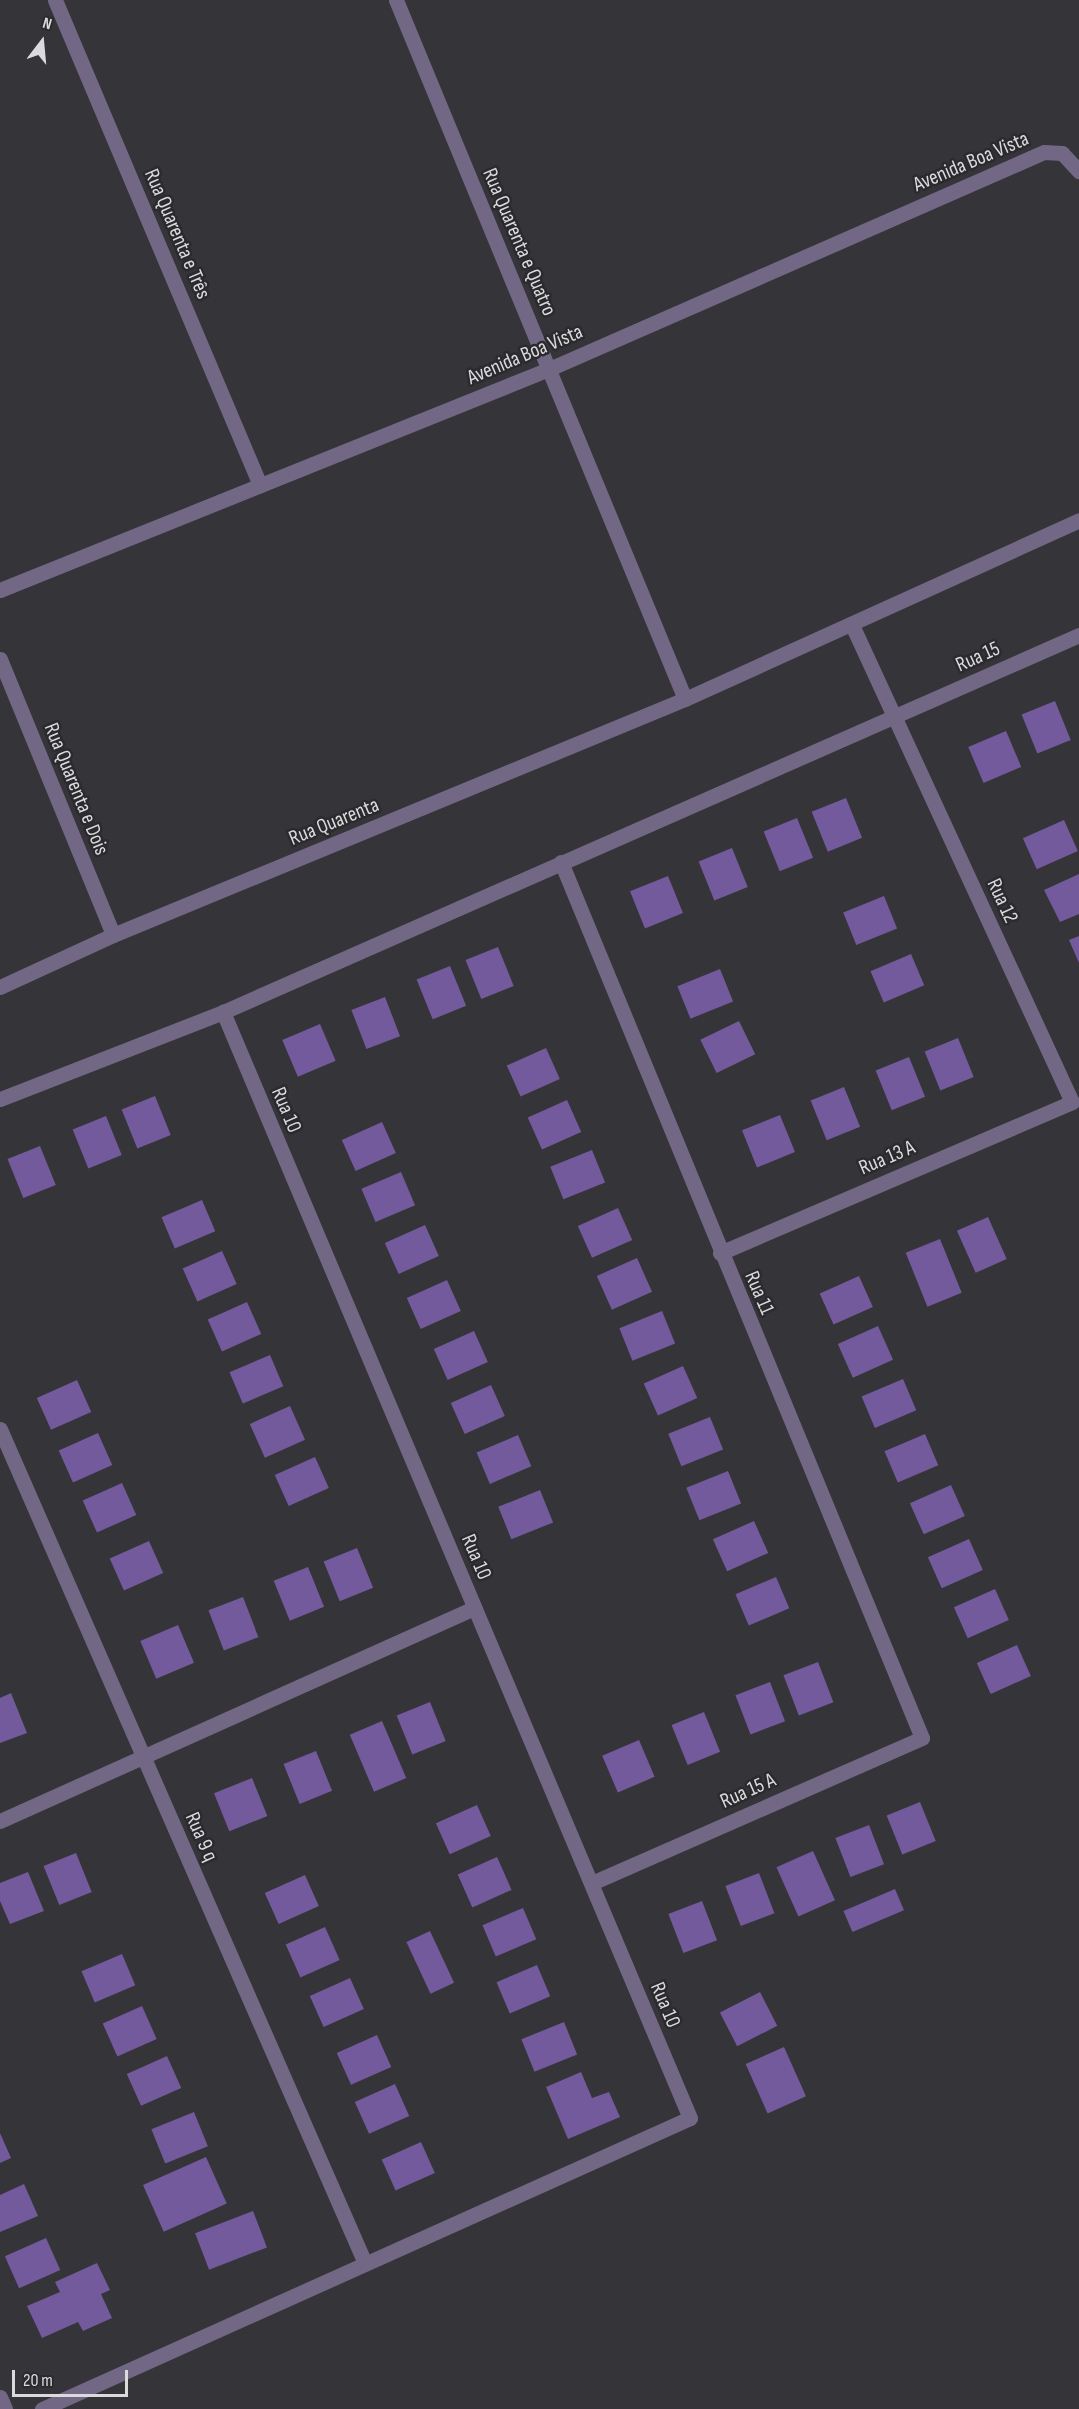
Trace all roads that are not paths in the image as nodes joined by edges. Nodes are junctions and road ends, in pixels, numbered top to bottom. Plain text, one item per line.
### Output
1 (55, 0) edge
2 (396, 0) edge
3 (1079, 171) edge
4 (549, 369) junction
5 (260, 485) junction
6 (1079, 520) edge
7 (0, 590) edge
8 (852, 625) junction
9 (1079, 635) edge
10 (0, 659) edge
11 (686, 699) junction
12 (894, 717) junction
13 (561, 862) junction
14 (113, 935) junction
15 (0, 987) edge
16 (223, 1012) junction
17 (0, 1099) edge
18 (1072, 1102) joint
19 (720, 1253) junction
20 (0, 1429) edge
21 (474, 1608) junction
22 (922, 1738) joint
23 (144, 1757) junction
24 (0, 1821) edge
25 (591, 1883) junction
26 (364, 2261) junction
27 (0, 2397) edge
28 (5, 2409) edge
29 (42, 2409) edge

1 - 5 street, Rua Quarenta e Três
2 - 4 street, Rua Quarenta e Quatro
3 - 4 street, Avenida Boa Vista
4 - 5 street, Avenida Boa Vista
4 - 11 street, Rua Quarenta e Quatro
5 - 7 street, Avenida Boa Vista
6 - 8 street, Rua Quarenta
8 - 11 street, Rua Quarenta
8 - 12 street, Rua 12
9 - 12 street, Rua 15
10 - 14 street, Rua Quarenta e Dois
11 - 14 street, Rua Quarenta
12 - 13 street, Rua 15
12 - 18 street, Rua 12
13 - 16 street, Rua 15
13 - 19 street, Rua 11
14 - 15 street, Rua Quarenta
16 - 17 street, Rua 15
16 - 21 street, Rua 10
18 - 19 street, Rua 13 A
19 - 22 street, Rua 11
20 - 23 street, Rua 9 q
21 - 23 street
21 - 25 street, Rua 10
22 - 25 street, Rua 15 A
23 - 24 street
23 - 26 street, Rua 9 q
25 - 26 street, Rua 10
26 - 29 street
27 - 28 street

